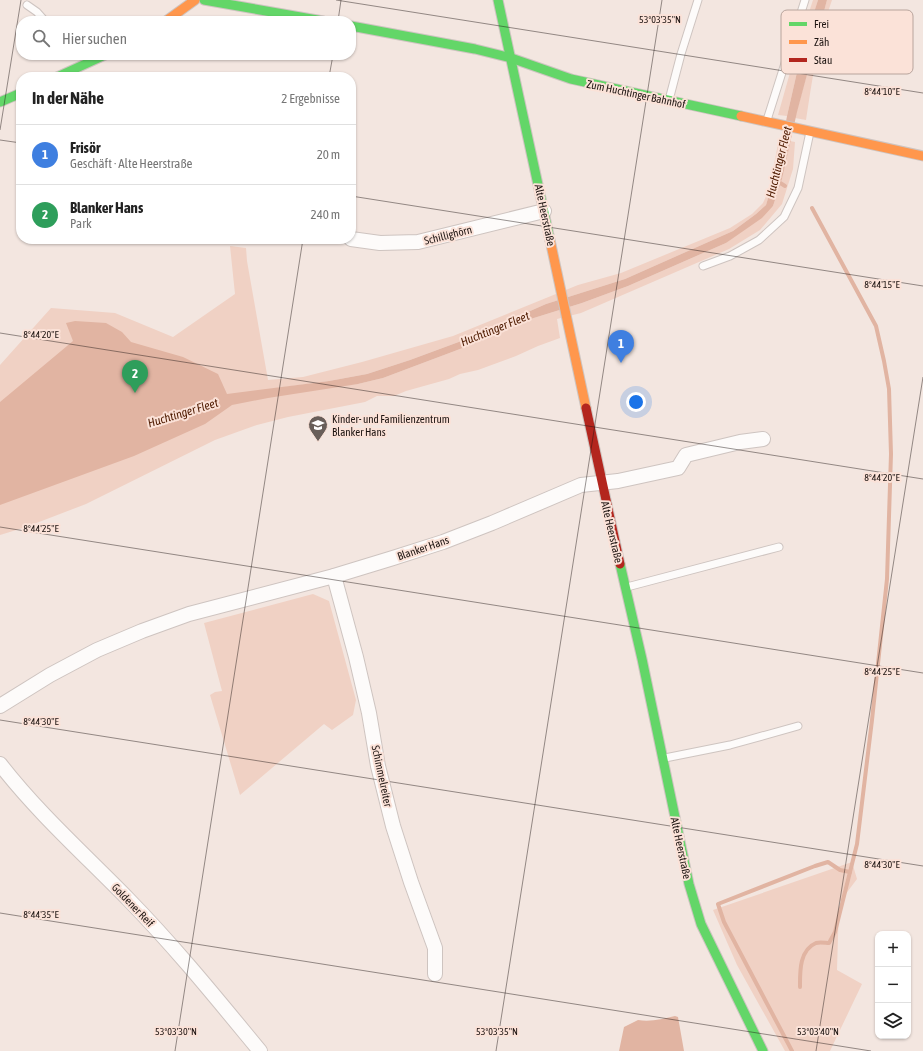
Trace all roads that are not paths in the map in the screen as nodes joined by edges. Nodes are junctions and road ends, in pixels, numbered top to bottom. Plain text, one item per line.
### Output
1 (196, 0) edge
2 (204, 0) edge
3 (498, 0) edge
4 (698, 0) edge
5 (805, 0) edge
6 (27, 5) dead end
7 (802, 10) edge
8 (41, 16) edge
9 (173, 16) edge
10 (295, 16) edge
11 (356, 27) edge
12 (511, 58) junction
13 (89, 60) edge
14 (65, 72) edge
15 (782, 74) edge
16 (16, 95) edge
17 (668, 101) junction
18 (0, 102) edge
19 (767, 122) junction
20 (810, 131) junction
21 (923, 156) edge
22 (544, 211) junction
23 (356, 240) edge
24 (702, 266) dead end
25 (763, 440) dead end
26 (601, 482) junction
27 (780, 547) dead end
28 (334, 576) junction
29 (625, 587) junction
30 (0, 706) edge
31 (798, 726) dead end
32 (663, 758) junction
33 (0, 764) edge
34 (435, 974) dead end
35 (260, 1051) edge
36 (763, 1051) edge

1 - 9 street
2 - 10 street
3 - 12 street, Alte Heerstraße
4 - 17 lane
5 - 7 lane
6 - 8 lane
11 - 12 street, Zum Huchtinger Bahnhof
12 - 17 street, Zum Huchtinger Bahnhof
12 - 22 street, Alte Heerstraße
13 - 14 street
15 - 19 lane
16 - 18 street
17 - 19 street, Zum Huchtinger Bahnhof
19 - 20 street, Zum Huchtinger Bahnhof
20 - 21 street, Zum Huchtinger Bahnhof
20 - 24 lane
22 - 23 street, Schillighörn
22 - 26 street, Alte Heerstraße
25 - 26 street, Blanker Hans
26 - 28 street, Blanker Hans
26 - 29 street, Alte Heerstraße
27 - 29 lane
28 - 30 street, Blanker Hans
28 - 34 street, Schimmelreiter
29 - 32 street, Alte Heerstraße
31 - 32 lane
32 - 36 street, Alte Heerstraße
33 - 35 street, Goldener Reif

